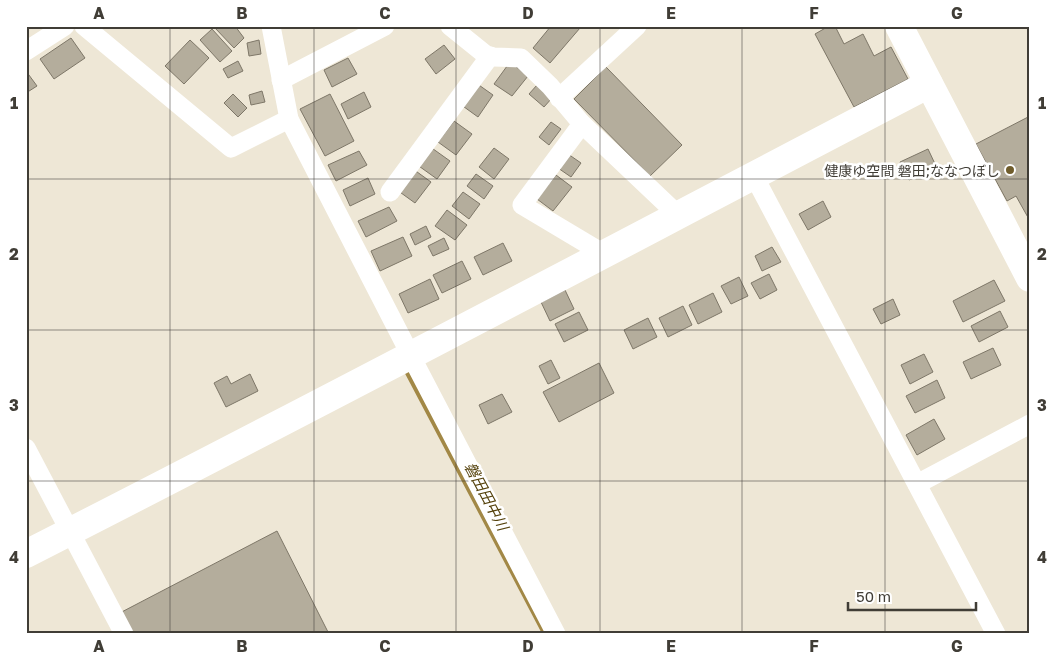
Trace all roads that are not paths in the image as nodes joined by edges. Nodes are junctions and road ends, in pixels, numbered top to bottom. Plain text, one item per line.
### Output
1 (65, 26) edge
2 (84, 26) edge
3 (271, 26) edge
4 (385, 26) edge
5 (450, 26) edge
6 (637, 26) edge
7 (899, 26) edge
8 (26, 51) edge
9 (490, 56) junction
10 (281, 80) junction
11 (929, 84) junction
12 (559, 98) junction
13 (289, 119) junction
14 (582, 124) junction
15 (754, 176) junction
16 (390, 192) dead end
17 (678, 215) junction
18 (604, 254) junction
19 (1030, 278) edge
20 (411, 356) junction
21 (1030, 424) edge
22 (26, 448) edge
23 (917, 484) junction
24 (70, 532) junction
25 (26, 554) edge
26 (124, 634) edge
27 (556, 634) edge
28 (996, 634) edge

1 - 8 street
2 - 13 street
3 - 10 street
4 - 10 street
5 - 9 street
6 - 12 street
7 - 11 street
9 - 12 street
9 - 16 street
10 - 13 street
11 - 15 street
11 - 19 street
12 - 14 street
13 - 20 street
14 - 17 street
14 - 18 street
15 - 17 street
15 - 23 street
17 - 18 street
18 - 20 street
20 - 24 street
20 - 27 street
21 - 23 street
22 - 24 street
23 - 28 street
24 - 25 street
24 - 26 street

